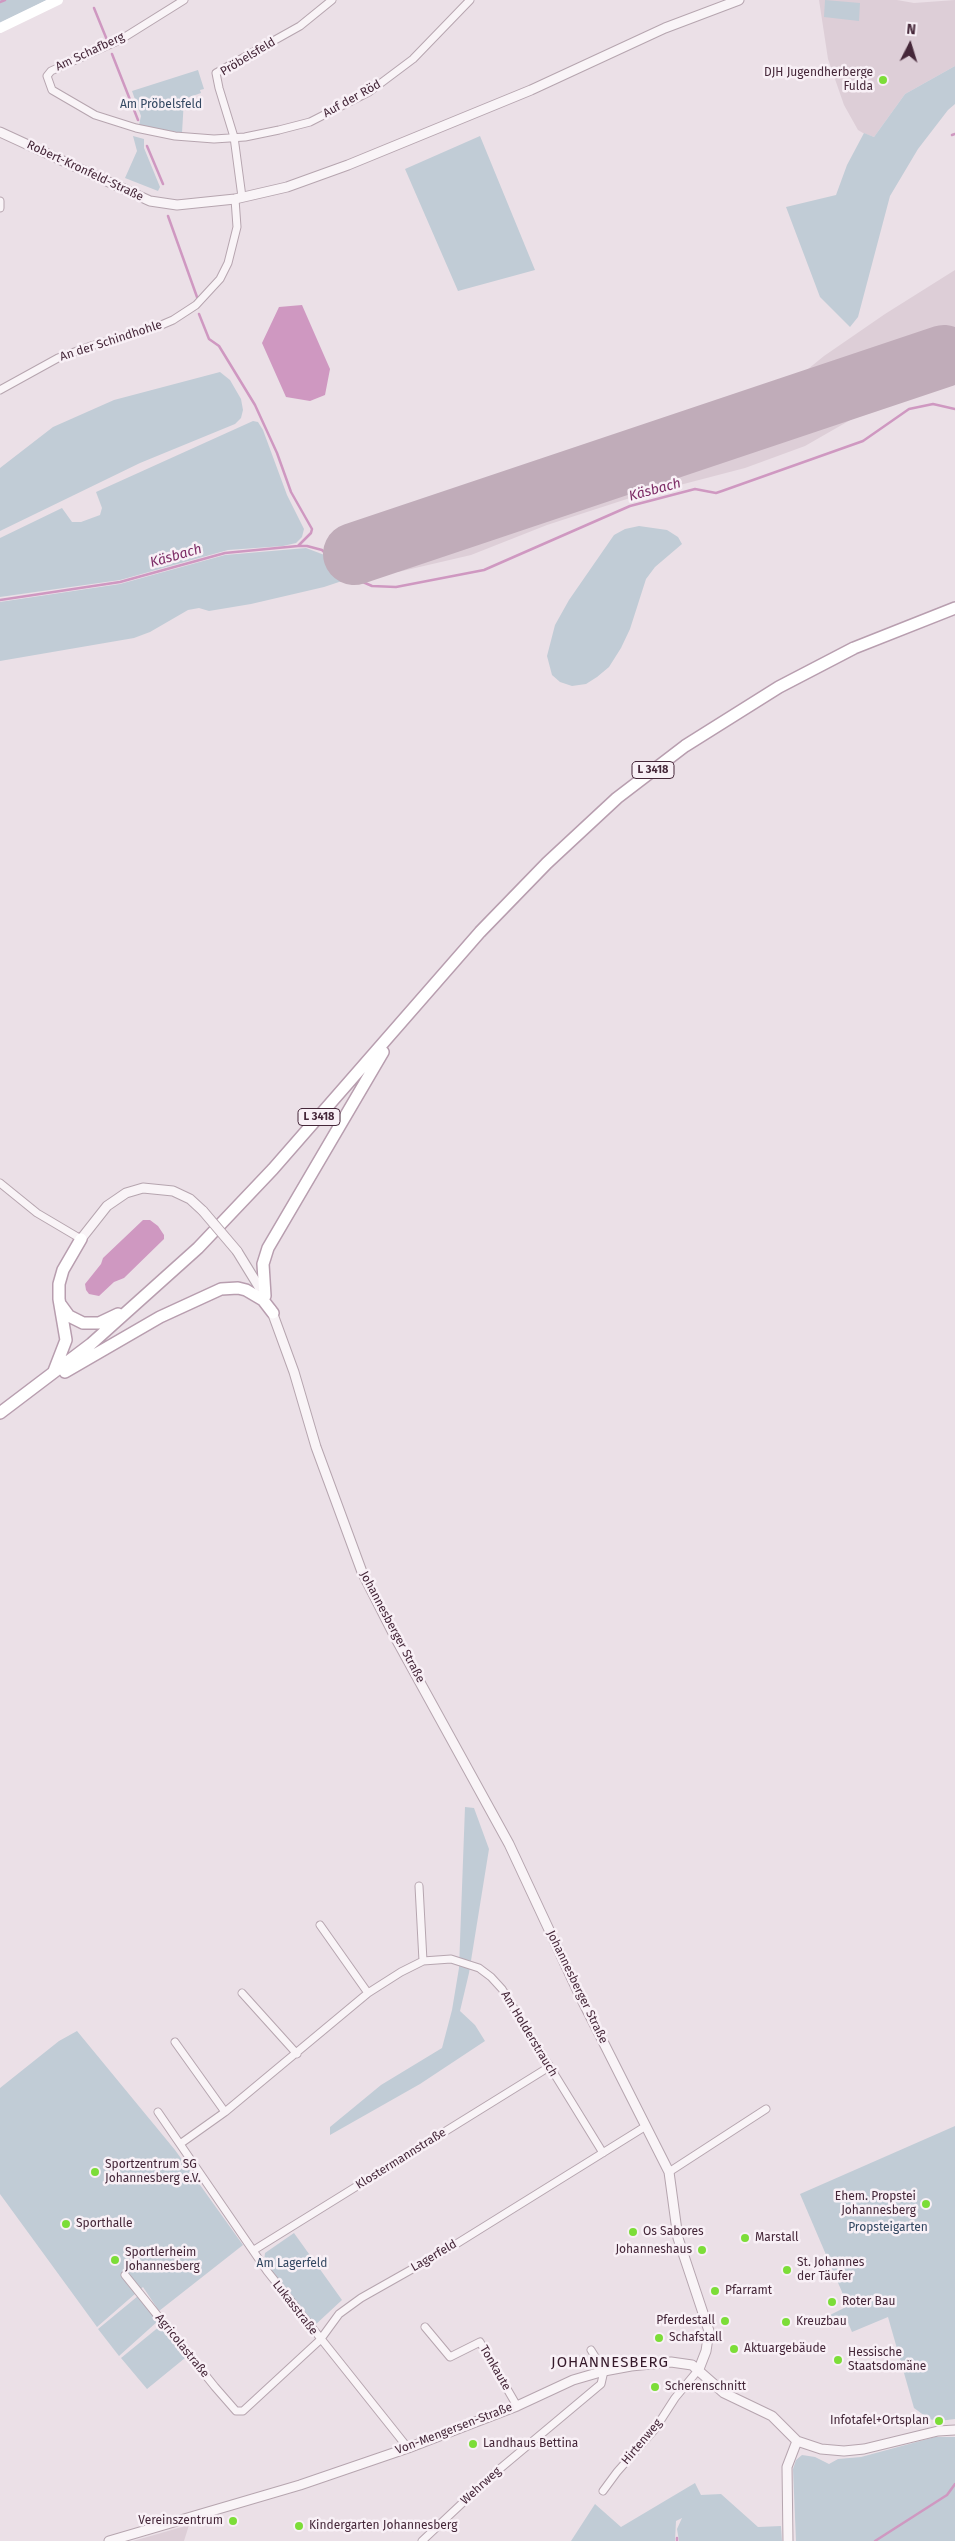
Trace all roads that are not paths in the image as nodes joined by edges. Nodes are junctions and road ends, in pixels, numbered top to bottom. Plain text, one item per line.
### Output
1 (58, 0) edge
2 (184, 0) edge
3 (332, 0) edge
4 (470, 0) edge
5 (740, 0) edge
6 (0, 28) edge
7 (0, 132) edge
8 (234, 138) junction
9 (238, 198) junction
10 (0, 200) edge
11 (0, 208) edge
12 (0, 390) edge
13 (955, 608) edge
14 (410, 1013) junction
15 (0, 1183) edge
16 (81, 1239) junction
17 (265, 1296) junction
18 (58, 1299) junction
19 (139, 1303) junction
20 (273, 1313) junction
21 (52, 1375) junction
22 (24, 1396) junction
23 (0, 1413) edge
24 (419, 1886) dead end
25 (320, 1925) dead end
26 (423, 1962) junction
27 (242, 1993) dead end
28 (368, 1993) junction
29 (175, 2042) dead end
30 (297, 2054) junction
31 (549, 2067) junction
32 (766, 2109) dead end
33 (158, 2112) dead end
34 (225, 2112) junction
35 (646, 2126) junction
36 (180, 2144) junction
37 (603, 2153) junction
38 (669, 2172) junction
39 (254, 2250) junction
40 (125, 2275) dead end
41 (425, 2327) dead end
42 (320, 2340) junction
43 (591, 2350) dead end
44 (698, 2369) junction
45 (604, 2371) junction
46 (517, 2406) junction
47 (243, 2411) joint
48 (955, 2430) edge
49 (797, 2441) junction
50 (408, 2448) junction
51 (603, 2491) dead end
52 (109, 2541) edge
53 (422, 2541) edge
54 (788, 2541) edge

1 - 6 main road
2 - 8 street, Am Schafberg
3 - 8 street, Pröbelsfeld
4 - 8 street, Auf der Röd
5 - 9 street, Robert-Kronfeld-Straße
7 - 9 street, Robert-Kronfeld-Straße
8 - 9 street, Pröbelsfeld
9 - 12 street, An der Schindhohle
10 - 11 street
13 - 14 main road, L 3418
14 - 17 main road
14 - 19 main road, L 3418
15 - 16 street
16 - 17 street, Johannesberger Straße, bridge
16 - 18 main road
17 - 20 street, Johannesberger Straße
18 - 19 main road
18 - 21 main road
19 - 21 main road, L 3418
20 - 22 main road
20 - 35 street, Johannesberger Straße
21 - 22 main road, L 3418
22 - 23 main road, L 3418
24 - 26 street
25 - 28 street
26 - 28 street, Am Holderstrauch
26 - 31 street, Am Holderstrauch
27 - 30 street
28 - 30 street, Am Holderstrauch
29 - 34 street
30 - 34 street, Am Holderstrauch
31 - 37 street, Am Holderstrauch
31 - 39 street, Klostermannstraße
32 - 38 street
33 - 36 street, Lukasstraße
34 - 36 street, Am Holderstrauch
35 - 37 street, Lagerfeld
35 - 38 street, Johannesberger Straße
36 - 39 street, Lukasstraße
37 - 42 street, Lagerfeld
38 - 44 street, Johannesberger Straße
39 - 42 street, Lukasstraße
40 - 47 street, Agricolastraße
41 - 46 street, Tonkaute
42 - 47 street, Lagerfeld
42 - 50 street, Lukasstraße
43 - 45 street
44 - 45 street, Von-Mengersen-Straße
44 - 49 street
44 - 51 street, Hirtenweg
45 - 46 street, Von-Mengersen-Straße
45 - 53 street, Wehrweg
46 - 50 street, Von-Mengersen-Straße
48 - 49 street
49 - 54 street
50 - 52 street, Von-Mengersen-Straße

